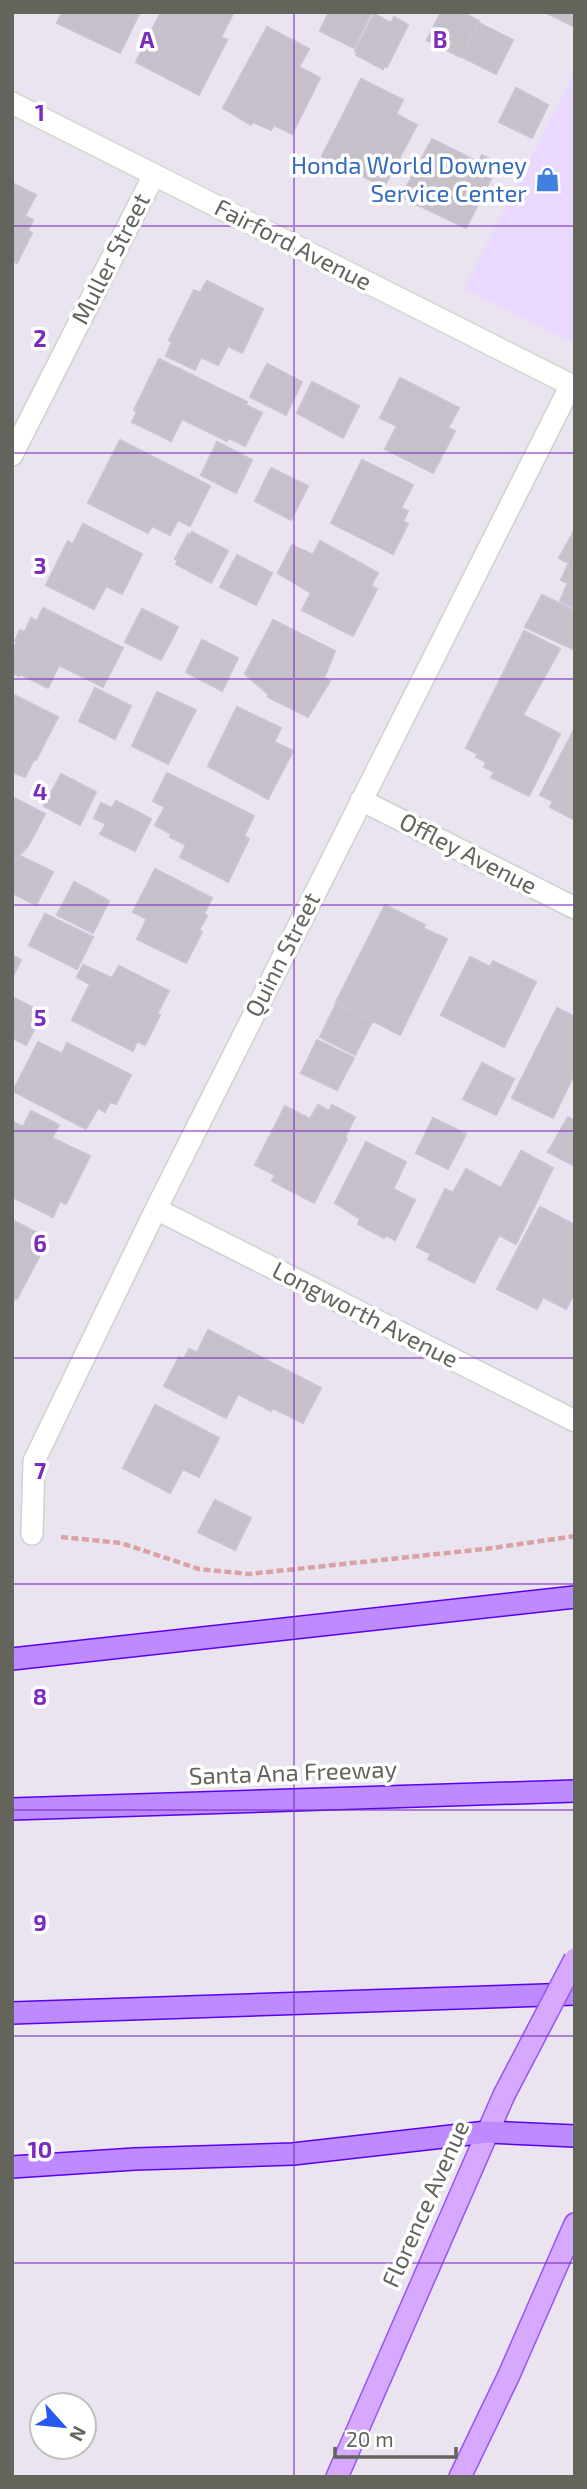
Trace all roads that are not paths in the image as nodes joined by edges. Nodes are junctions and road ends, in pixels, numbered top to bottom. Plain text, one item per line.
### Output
1 (12, 103) edge
2 (154, 175) junction
3 (573, 386) edge
4 (12, 455) edge
5 (361, 800) junction
6 (575, 908) edge
7 (156, 1209) junction
8 (575, 1421) edge
9 (32, 1534) road end
10 (575, 1597) edge
11 (12, 1659) edge
12 (575, 1791) edge
13 (12, 1809) edge
14 (575, 1959) edge
15 (575, 1994) edge
16 (12, 2013) edge
17 (487, 2132) junction
18 (575, 2136) edge
19 (12, 2168) edge
20 (575, 2224) edge
21 (337, 2477) edge
22 (460, 2477) edge

1 - 2 street, Fairford Avenue
2 - 3 street, Fairford Avenue
2 - 4 street, Muller Street
3 - 5 street, Quinn Street
5 - 6 street, Offley Avenue
5 - 7 street, Quinn Street
7 - 8 street, Longworth Avenue
7 - 9 street, Quinn Street
10 - 11 highway
12 - 13 highway, Santa Ana Freeway
14 - 17 main road, Florence Avenue, bridge
15 - 16 highway
17 - 18 highway
17 - 19 highway
17 - 21 main road, Florence Avenue
20 - 22 main road

